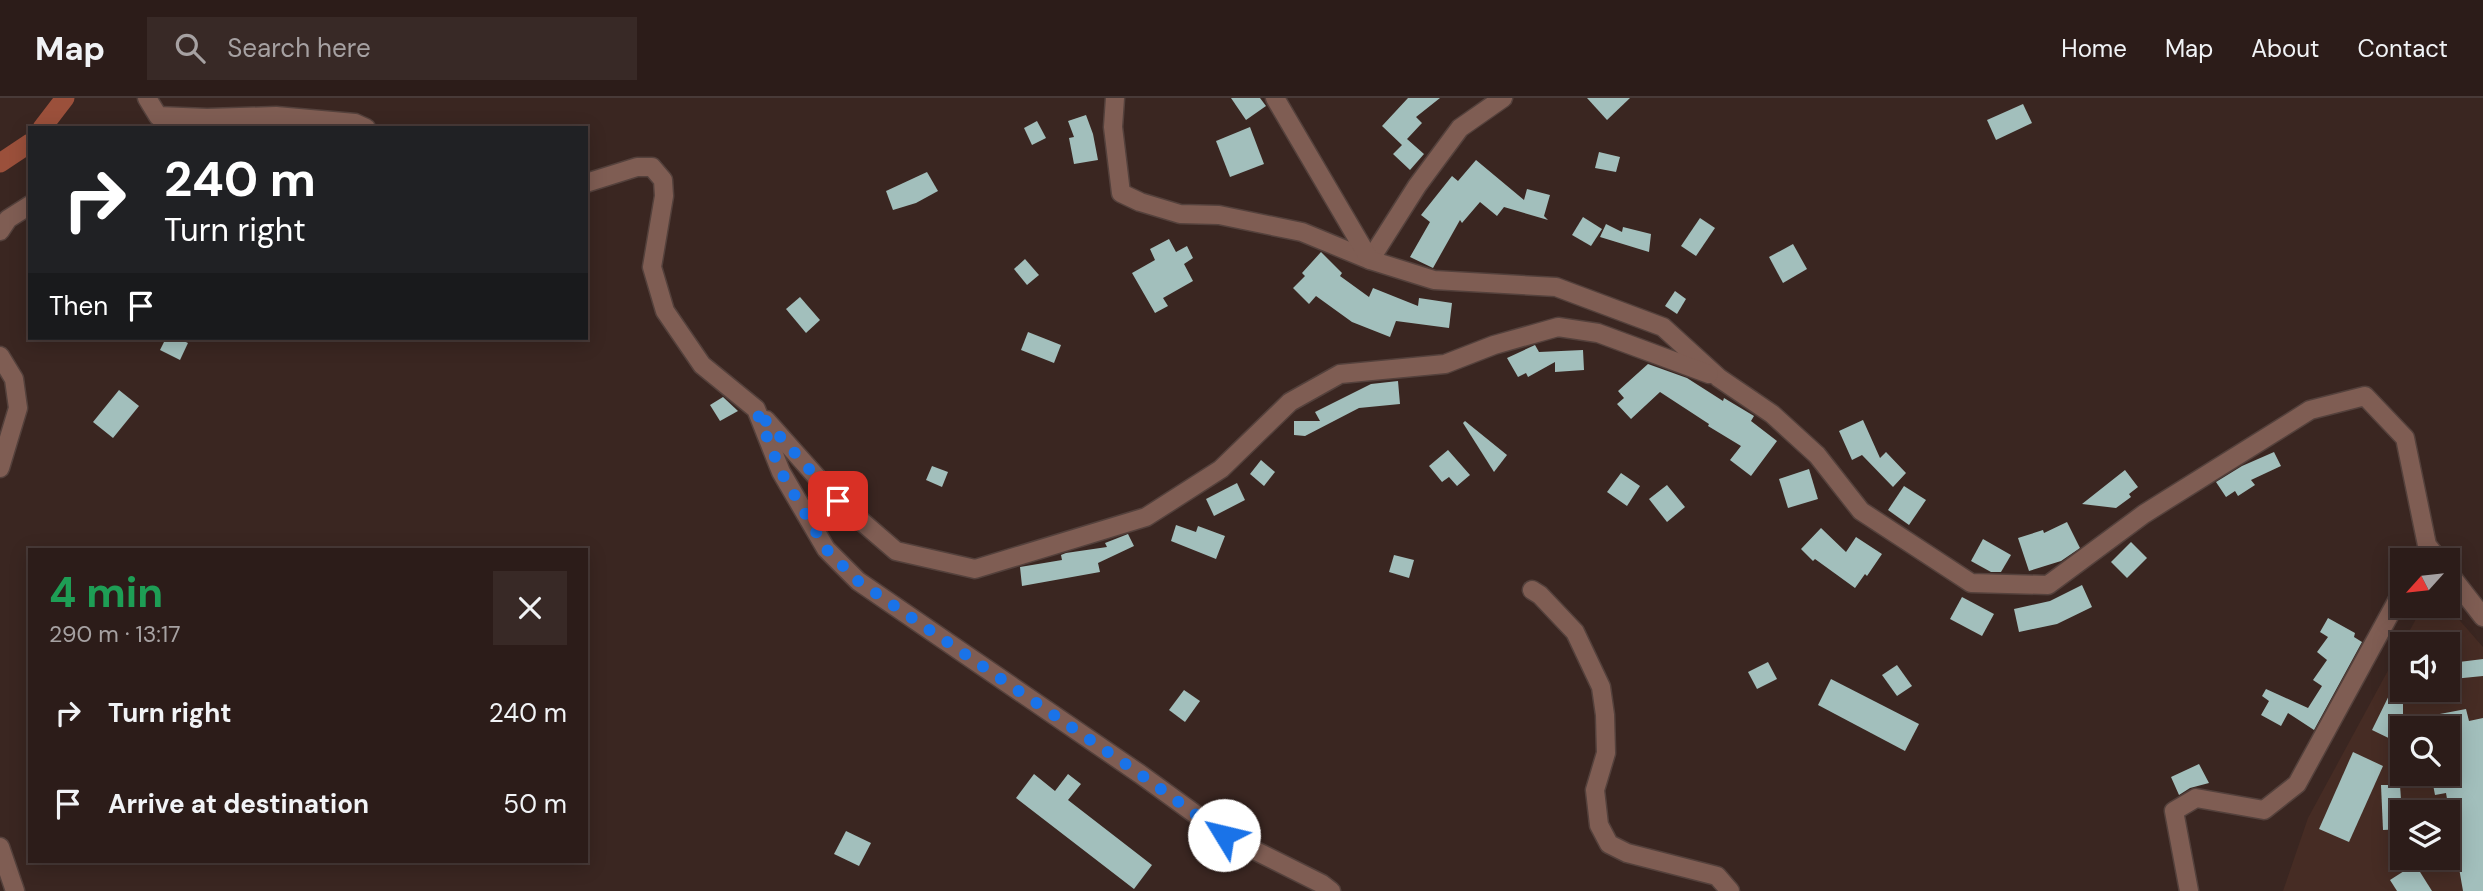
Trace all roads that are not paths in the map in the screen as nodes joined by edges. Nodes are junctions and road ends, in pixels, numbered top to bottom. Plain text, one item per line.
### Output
1 (147, 98) edge
2 (1115, 98) edge
3 (1275, 98) edge
4 (1503, 98) edge
5 (152, 122) edge
6 (362, 126) edge
7 (588, 182) edge
8 (28, 206) edge
9 (0, 231) edge
10 (1370, 260) junction
11 (0, 356) edge
12 (1719, 378) junction
13 (756, 410) junction
14 (0, 468) edge
15 (2422, 548) edge
16 (2460, 587) edge
17 (1532, 590) dead end
18 (2390, 614) edge
19 (2483, 617) edge
20 (0, 847) edge
21 (15, 891) edge
22 (1331, 891) edge
23 (1730, 891) edge
24 (2189, 891) edge

1 - 5 street
2 - 10 street
3 - 10 street
4 - 10 street
5 - 6 street
7 - 13 street
8 - 9 street
10 - 12 street
11 - 14 street
12 - 13 street
12 - 15 street
13 - 22 street
16 - 19 street
17 - 23 street
18 - 24 street
20 - 21 street

